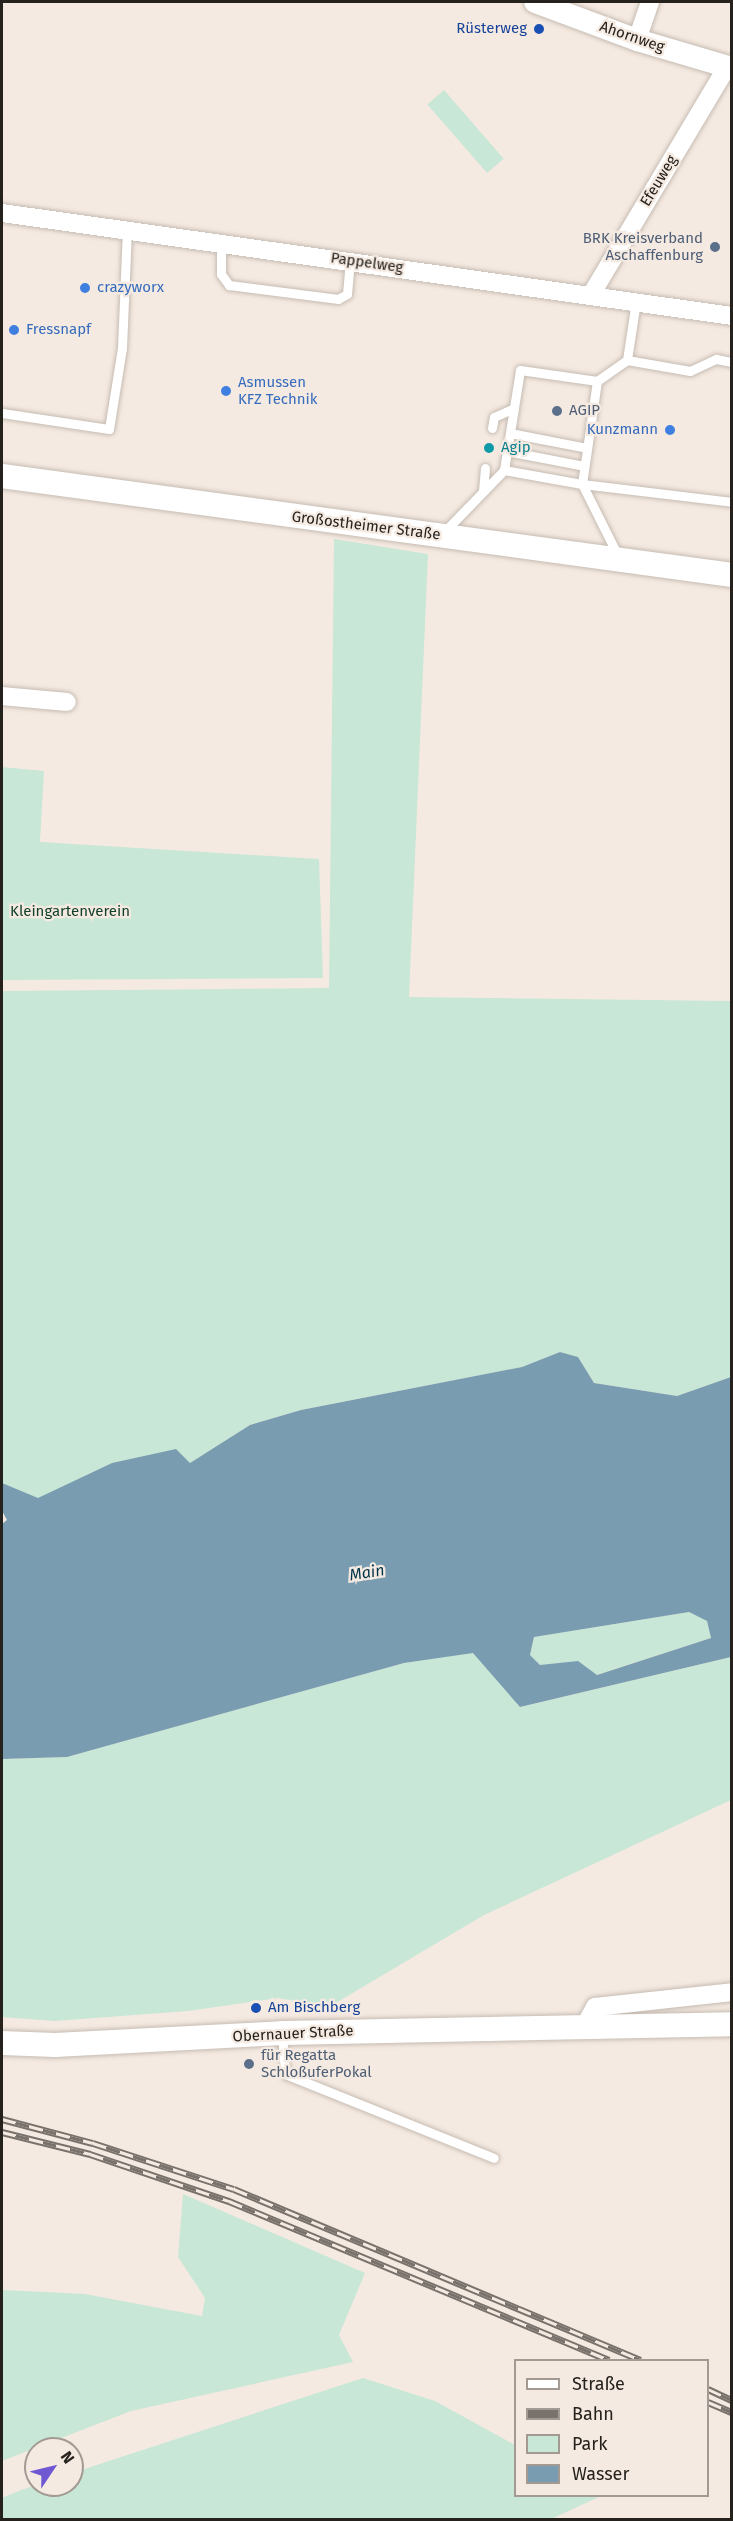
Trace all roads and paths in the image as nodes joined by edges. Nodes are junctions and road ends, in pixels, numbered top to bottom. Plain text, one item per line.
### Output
1 (535, 2) edge
2 (650, 2) edge
3 (637, 40) junction
4 (729, 68) edge
5 (2, 213) edge
6 (127, 230) junction
7 (221, 243) junction
8 (350, 261) junction
9 (591, 294) junction
10 (636, 301) junction
11 (732, 316) edge
12 (627, 360) junction
13 (732, 362) edge
14 (597, 381) junction
15 (514, 408) junction
16 (2, 414) edge
17 (492, 428) dead end
18 (510, 433) junction
19 (587, 448) junction
20 (507, 451) junction
21 (584, 466) junction
22 (485, 468) dead end
23 (504, 470) junction
24 (2, 476) edge
25 (582, 484) junction
26 (483, 491) junction
27 (732, 502) edge
28 (440, 535) junction
29 (621, 560) junction
30 (732, 575) edge
31 (2, 696) edge
32 (67, 702) dead end
33 (732, 1992) edge
34 (732, 2024) edge
35 (584, 2027) junction
36 (282, 2033) junction
37 (2, 2043) edge
38 (494, 2158) dead end

1 - 3 street, Ahornweg
2 - 3 street
3 - 4 street, Ahornweg
4 - 9 street, Efeuweg
5 - 6 street, Pappelweg
6 - 7 street, Pappelweg
6 - 16 lane
7 - 8 street, Pappelweg
7 - 8 lane
8 - 9 street, Pappelweg
9 - 10 street, Pappelweg
10 - 11 street, Pappelweg
10 - 12 lane
12 - 13 lane
12 - 14 lane
14 - 15 lane
14 - 19 lane
15 - 17 lane
15 - 18 lane
18 - 19 lane
18 - 20 lane
19 - 21 lane
20 - 21 lane
20 - 23 lane
21 - 25 lane
22 - 26 lane
23 - 25 lane
23 - 26 lane
24 - 28 main road, Großostheimer Straße
25 - 27 lane
25 - 29 lane
26 - 28 lane
28 - 29 main road, Großostheimer Straße
29 - 30 main road, Großostheimer Straße
31 - 32 street
33 - 35 street
34 - 35 main road, Obernauer Straße
35 - 36 main road, Obernauer Straße
36 - 37 main road, Obernauer Straße
36 - 38 lane

